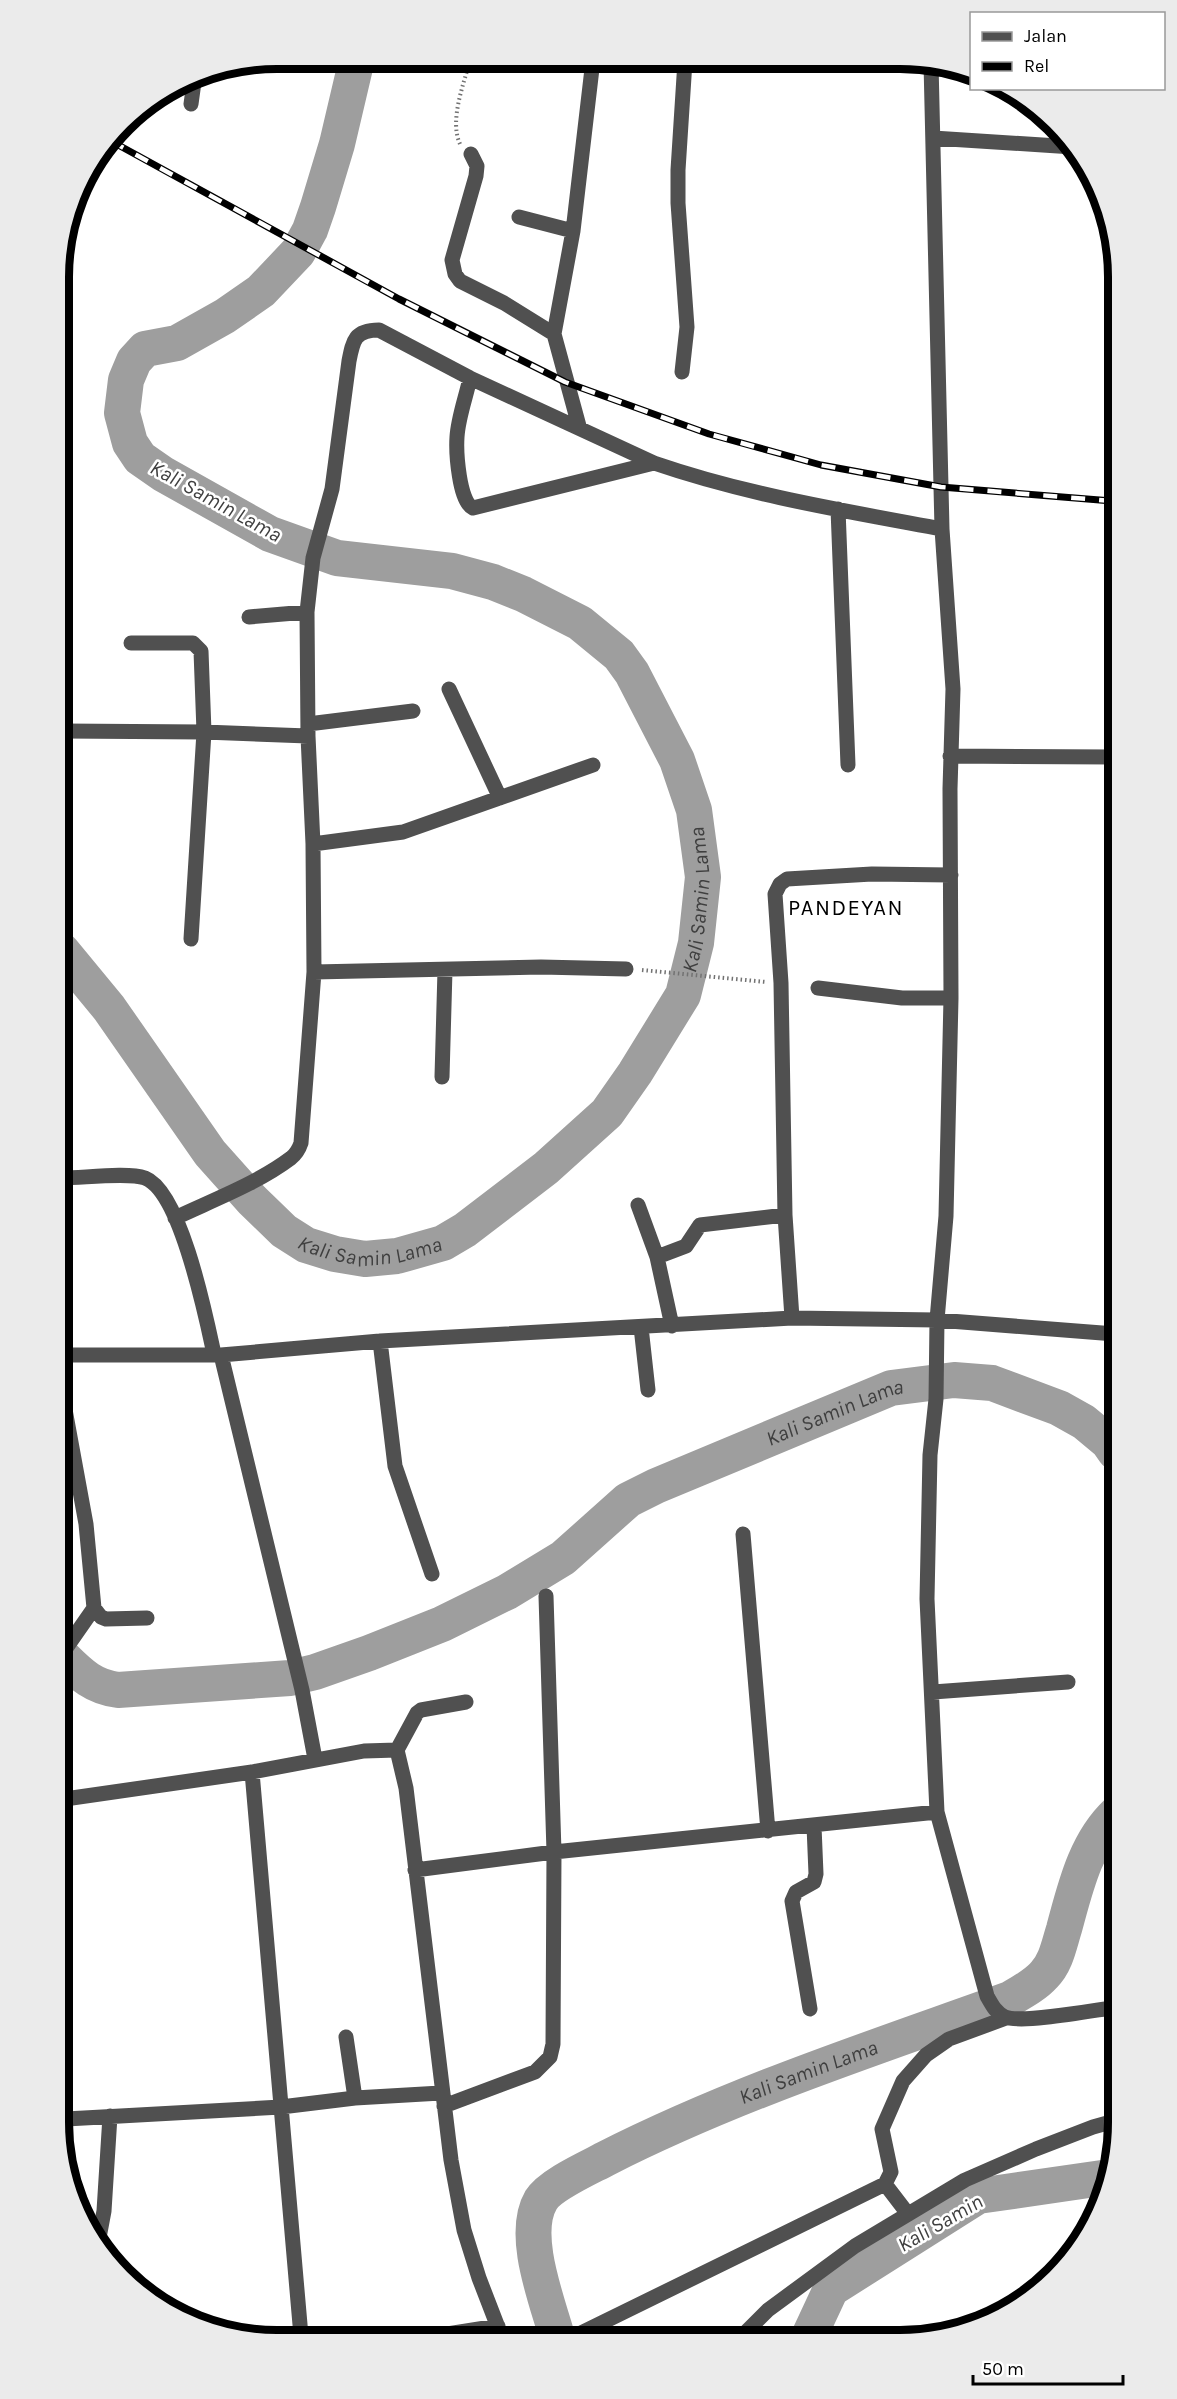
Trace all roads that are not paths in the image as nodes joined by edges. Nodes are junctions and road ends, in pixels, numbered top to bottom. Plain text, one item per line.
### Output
1 (592, 69) edge
2 (684, 69) edge
3 (931, 72) edge
4 (193, 87) edge
5 (191, 104) dead end
6 (933, 138) junction
7 (1061, 146) edge
8 (471, 154) dead end
9 (519, 217) dead end
10 (573, 231) junction
11 (554, 334) junction
12 (682, 372) dead end
13 (470, 378) junction
14 (579, 426) junction
15 (654, 462) junction
16 (838, 509) junction
17 (942, 529) junction
18 (307, 612) junction
19 (249, 617) dead end
20 (131, 643) dead end
21 (449, 689) dead end
22 (413, 711) dead end
23 (308, 730) junction
24 (69, 731) edge
25 (204, 732) junction
26 (950, 756) junction
27 (1108, 757) edge
28 (592, 765) dead end
29 (848, 765) dead end
30 (500, 798) junction
31 (313, 844) junction
32 (951, 875) junction
33 (191, 939) dead end
34 (626, 969) road end
35 (445, 970) junction
36 (314, 972) junction
37 (818, 988) dead end
38 (951, 998) junction
39 (442, 1077) dead end
40 (69, 1178) edge
41 (638, 1205) dead end
42 (785, 1215) junction
43 (176, 1218) junction
44 (657, 1257) junction
45 (792, 1318) junction
46 (937, 1320) junction
47 (672, 1326) junction
48 (641, 1327) junction
49 (1108, 1333) edge
50 (380, 1341) junction
51 (217, 1354) junction
52 (69, 1355) edge
53 (648, 1390) dead end
54 (69, 1431) edge
55 (743, 1534) dead end
56 (432, 1574) dead end
57 (546, 1596) dead end
58 (94, 1608) junction
59 (147, 1618) dead end
60 (69, 1644) edge
61 (1068, 1682) dead end
62 (933, 1692) junction
63 (466, 1702) dead end
64 (397, 1750) junction
65 (315, 1759) junction
66 (252, 1773) junction
67 (69, 1797) edge
68 (937, 1812) junction
69 (814, 1826) junction
70 (768, 1831) junction
71 (554, 1852) junction
72 (415, 1870) junction
73 (1108, 2008) edge
74 (810, 2009) dead end
75 (1006, 2018) junction
76 (346, 2037) dead end
77 (355, 2098) junction
78 (443, 2099) junction
79 (281, 2107) junction
80 (110, 2116) junction
81 (69, 2119) edge
82 (1108, 2123) edge
83 (885, 2184) junction
84 (908, 2214) junction
85 (100, 2231) edge
86 (301, 2330) edge
87 (499, 2330) edge
88 (587, 2330) edge
89 (748, 2330) edge

1 - 10 street
2 - 12 street
3 - 6 street
4 - 5 street
6 - 7 street
6 - 17 street
8 - 11 street
9 - 10 street
10 - 11 street
11 - 14 street
13 - 14 street
13 - 15 street
13 - 18 street
14 - 15 street
15 - 16 street
16 - 17 street
16 - 29 street
17 - 26 street
18 - 19 street
18 - 23 street
20 - 25 street
21 - 30 street
22 - 23 street
23 - 25 street
23 - 31 street
24 - 25 street
25 - 33 street
26 - 27 street
26 - 32 street
28 - 30 street
30 - 31 street
31 - 36 street
32 - 38 street
32 - 42 street
34 - 35 street
35 - 36 street
35 - 39 street
36 - 43 street
37 - 38 street
38 - 46 street
40 - 43 street
41 - 44 street
42 - 44 street
42 - 45 street
43 - 51 street
44 - 47 street
45 - 46 street
45 - 47 street
46 - 49 street
46 - 62 street
47 - 48 street
48 - 50 street
48 - 53 street
50 - 51 street
50 - 56 street
51 - 52 street
51 - 65 street
54 - 58 street
55 - 70 street
57 - 71 street
58 - 59 street
58 - 60 street
61 - 62 street
62 - 68 street
63 - 64 street
64 - 65 street
64 - 72 street
65 - 66 street
66 - 67 street
66 - 79 street
68 - 69 street
68 - 75 street
69 - 70 street
69 - 74 street
70 - 71 street
71 - 72 street
71 - 78 street
72 - 78 street
73 - 75 street
75 - 83 street
76 - 77 street
77 - 78 street
77 - 79 street
78 - 87 street
79 - 80 street
79 - 86 street
80 - 81 street
80 - 85 street
82 - 84 street
83 - 84 street
83 - 88 street
84 - 89 street

